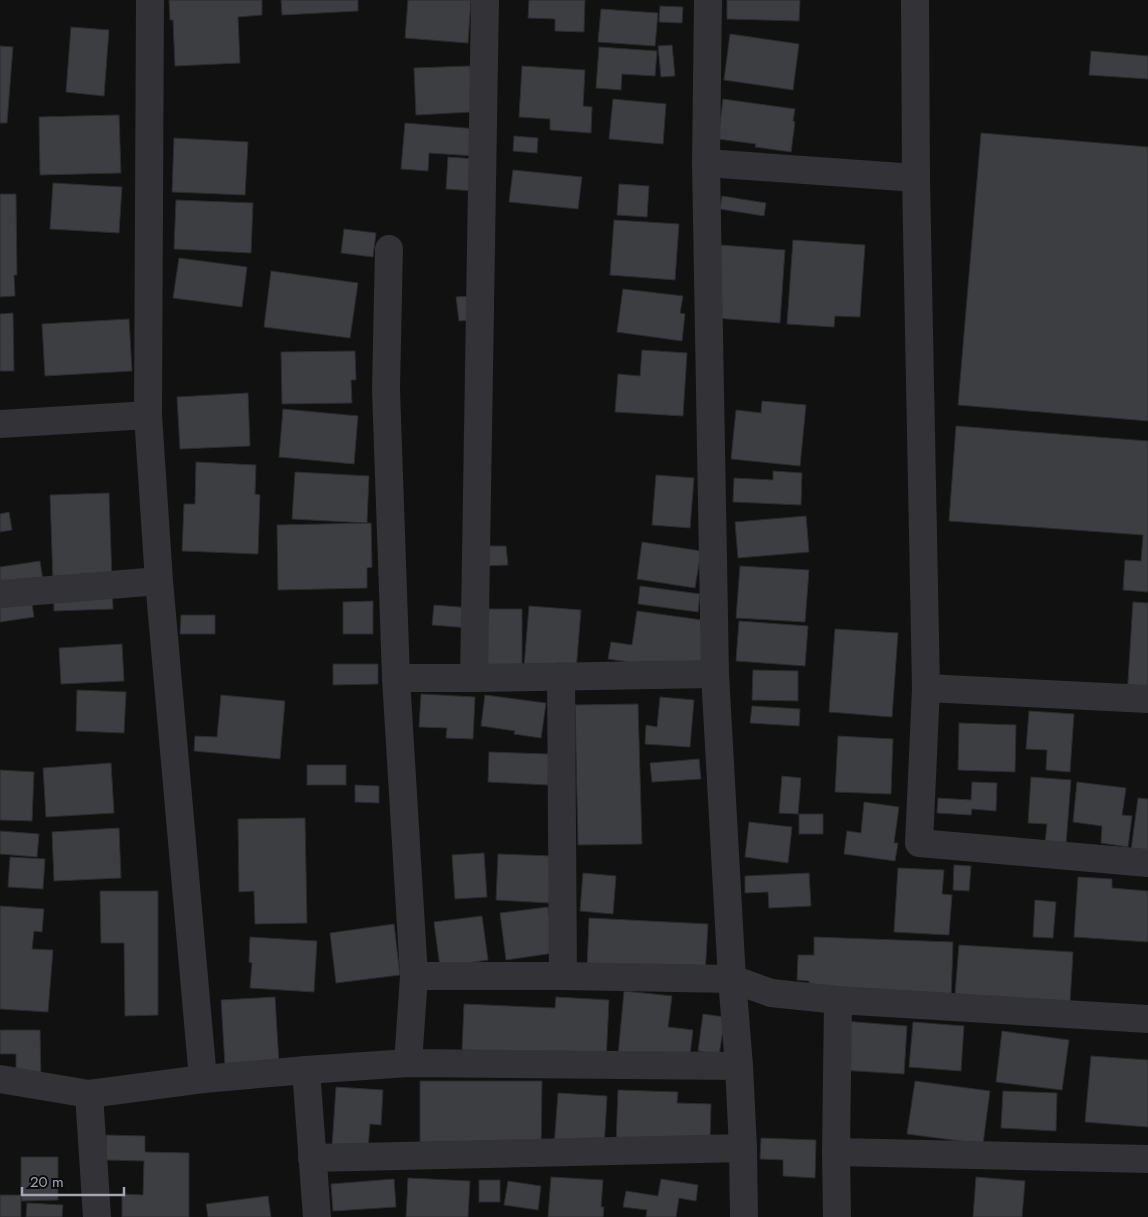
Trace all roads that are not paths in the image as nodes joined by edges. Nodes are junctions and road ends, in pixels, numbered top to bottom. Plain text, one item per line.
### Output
1 (150, 0) edge
2 (485, 0) edge
3 (708, 0) edge
4 (915, 0) edge
5 (706, 163) junction
6 (916, 178) junction
7 (389, 249) dead end
8 (148, 415) junction
9 (0, 424) edge
10 (159, 581) junction
11 (0, 594) edge
12 (715, 674) junction
13 (561, 676) junction
14 (396, 678) junction
15 (474, 678) junction
16 (926, 688) junction
17 (1148, 699) edge
18 (1148, 863) edge
19 (414, 976) junction
20 (563, 976) junction
21 (732, 979) junction
22 (838, 1000) junction
23 (1148, 1019) edge
24 (408, 1063) junction
25 (739, 1066) junction
26 (306, 1070) junction
27 (0, 1079) edge
28 (204, 1079) junction
29 (89, 1094) junction
30 (743, 1148) junction
31 (836, 1152) junction
32 (312, 1158) junction
33 (1148, 1159) edge
34 (97, 1217) edge
35 (317, 1217) edge
36 (744, 1217) edge
37 (837, 1217) edge

1 - 8 street
2 - 15 street
3 - 5 street
4 - 6 street
5 - 6 street
5 - 12 street
6 - 16 street
7 - 14 street
8 - 9 street
8 - 10 street
10 - 11 street
10 - 28 street
12 - 13 street
12 - 21 street
13 - 15 street
13 - 20 street
14 - 15 street
14 - 19 street
16 - 17 street
16 - 18 street
19 - 20 street
19 - 24 street
20 - 21 street
21 - 22 street
21 - 25 street
22 - 23 street
22 - 31 street
24 - 25 street
24 - 26 street
25 - 30 street
26 - 28 street
26 - 32 street
27 - 29 street
28 - 29 street
29 - 34 street
30 - 32 street
30 - 36 street
31 - 33 street
31 - 37 street
32 - 35 street

